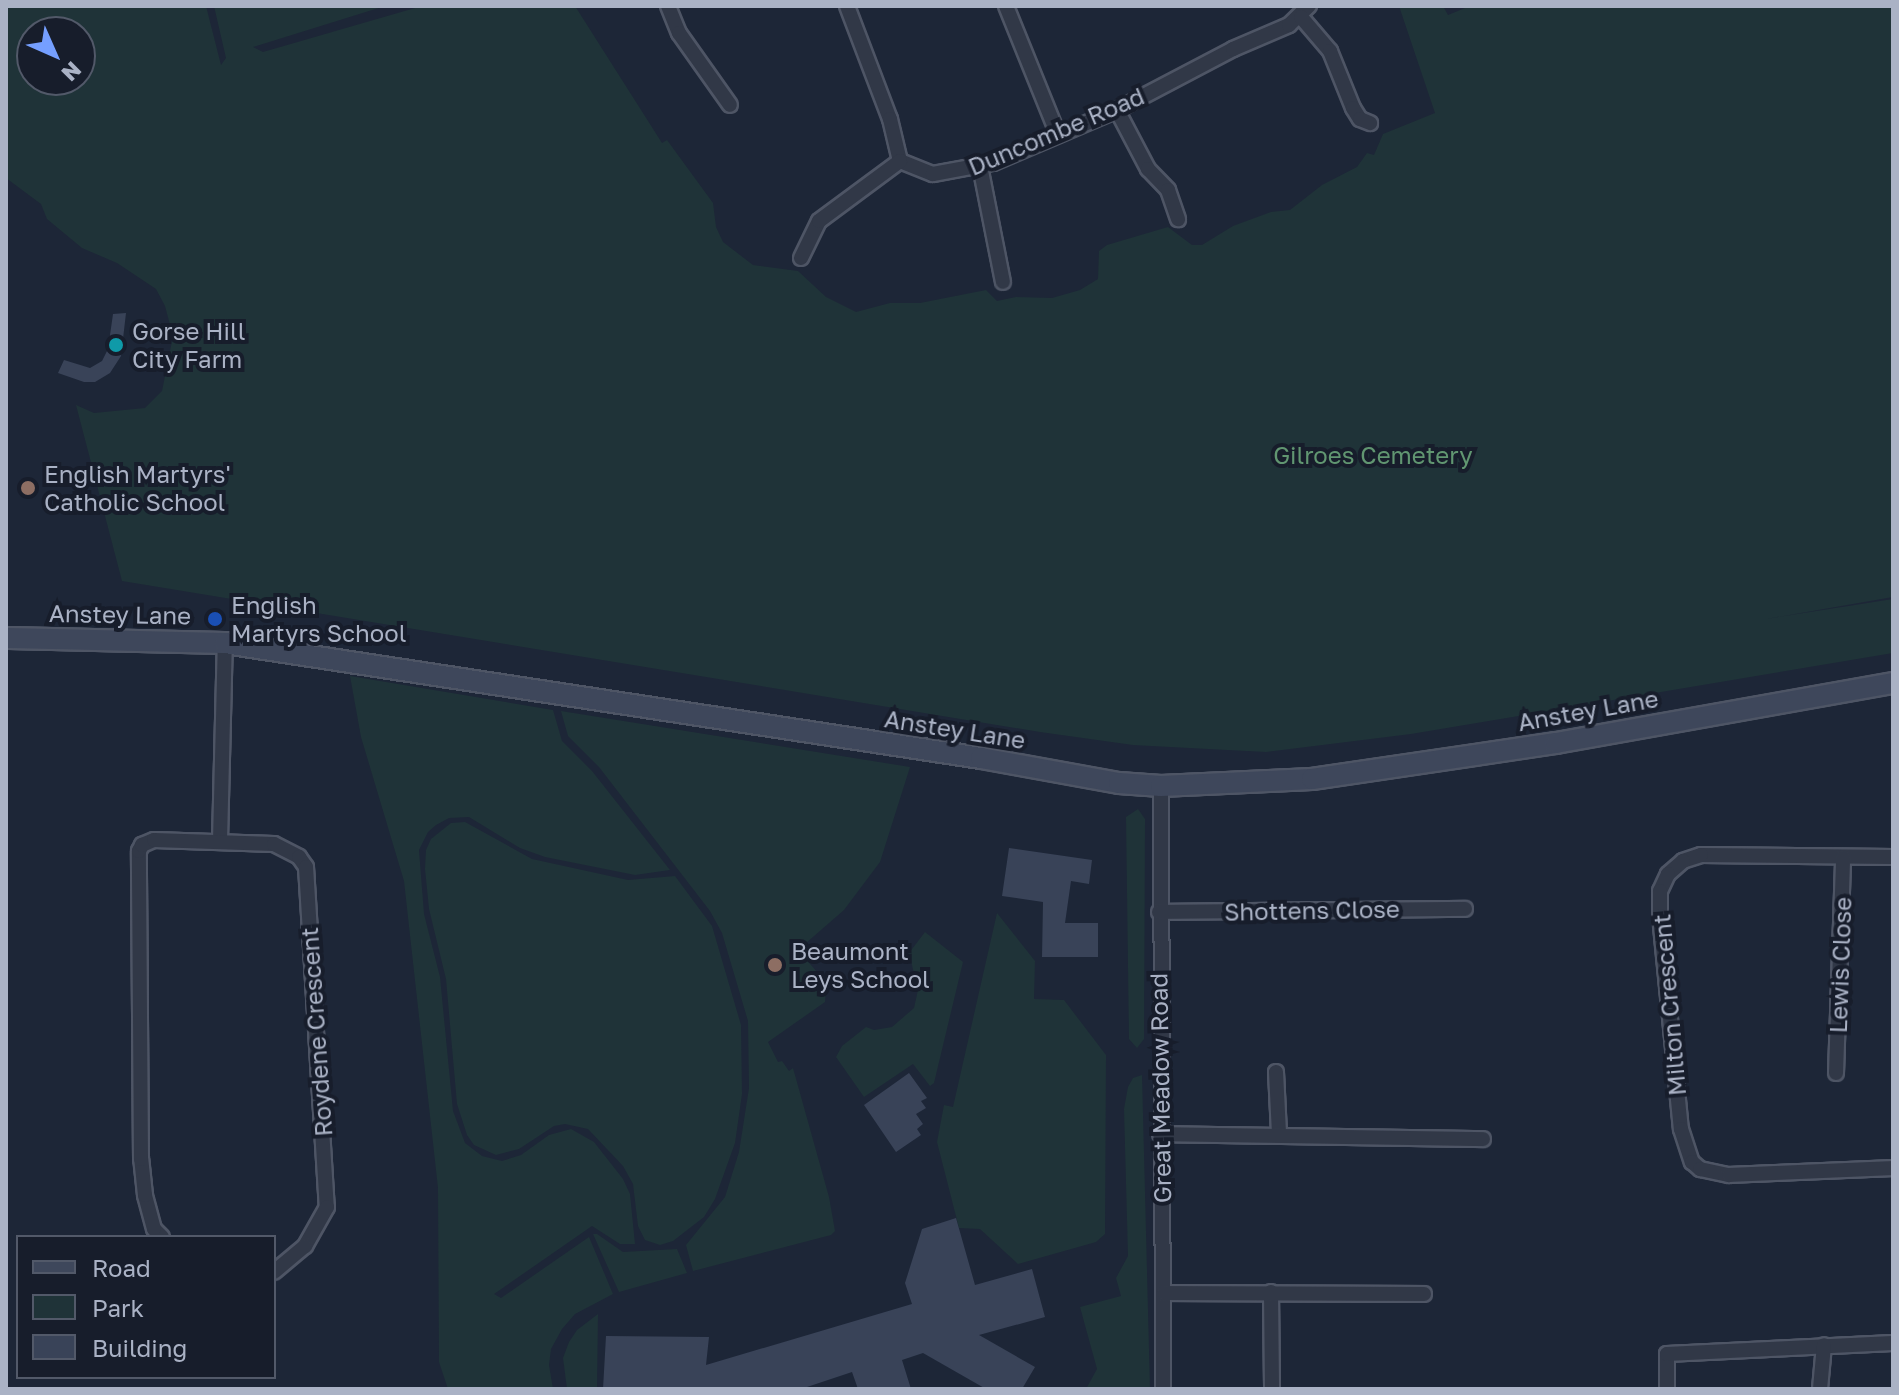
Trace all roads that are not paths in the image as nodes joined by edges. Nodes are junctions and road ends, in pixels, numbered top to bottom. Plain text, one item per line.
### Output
1 (668, 6) edge
2 (847, 6) edge
3 (1006, 6) edge
4 (1305, 11) edge
5 (730, 105) dead end
6 (1117, 110) junction
7 (1370, 123) dead end
8 (1058, 135) junction
9 (900, 161) junction
10 (980, 166) junction
11 (1178, 219) dead end
12 (801, 258) dead end
13 (1003, 282) dead end
14 (6, 638) edge
15 (225, 643) junction
16 (1893, 683) edge
17 (1161, 786) junction
18 (220, 841) junction
19 (1843, 857) junction
20 (1893, 857) edge
21 (1465, 909) dead end
22 (1159, 912) junction
23 (1276, 1072) dead end
24 (1836, 1073) dead end
25 (1160, 1134) junction
26 (1279, 1134) junction
27 (1483, 1139) dead end
28 (1893, 1168) edge
29 (160, 1235) edge
30 (276, 1270) edge
31 (1271, 1292) junction
32 (1164, 1293) junction
33 (1424, 1294) dead end
34 (1893, 1343) edge
35 (1824, 1345) junction
36 (1163, 1389) edge
37 (1272, 1389) edge
38 (1667, 1389) edge
39 (1820, 1389) edge

1 - 5 street
2 - 9 street
3 - 8 street
4 - 6 street, Duncombe Road
4 - 7 street
6 - 8 street, Duncombe Road
6 - 11 street
8 - 10 street, Duncombe Road
9 - 10 street, Duncombe Road
9 - 12 street
10 - 13 street
14 - 15 main road, Anstey Lane
15 - 17 main road, Anstey Lane
15 - 18 street
16 - 17 main road, Anstey Lane
17 - 22 street, Great Meadow Road
18 - 29 street, Roydene Crescent
18 - 30 street, Roydene Crescent
19 - 20 street, Milton Crescent
19 - 24 street, Lewis Close
19 - 28 street, Milton Crescent
21 - 22 street, Shottens Close
22 - 25 street, Great Meadow Road
23 - 26 street
25 - 26 street
25 - 32 street, Great Meadow Road
26 - 27 street
31 - 32 street
31 - 33 street
31 - 37 street
32 - 36 street, Great Meadow Road
34 - 35 street
35 - 38 street
35 - 39 street

